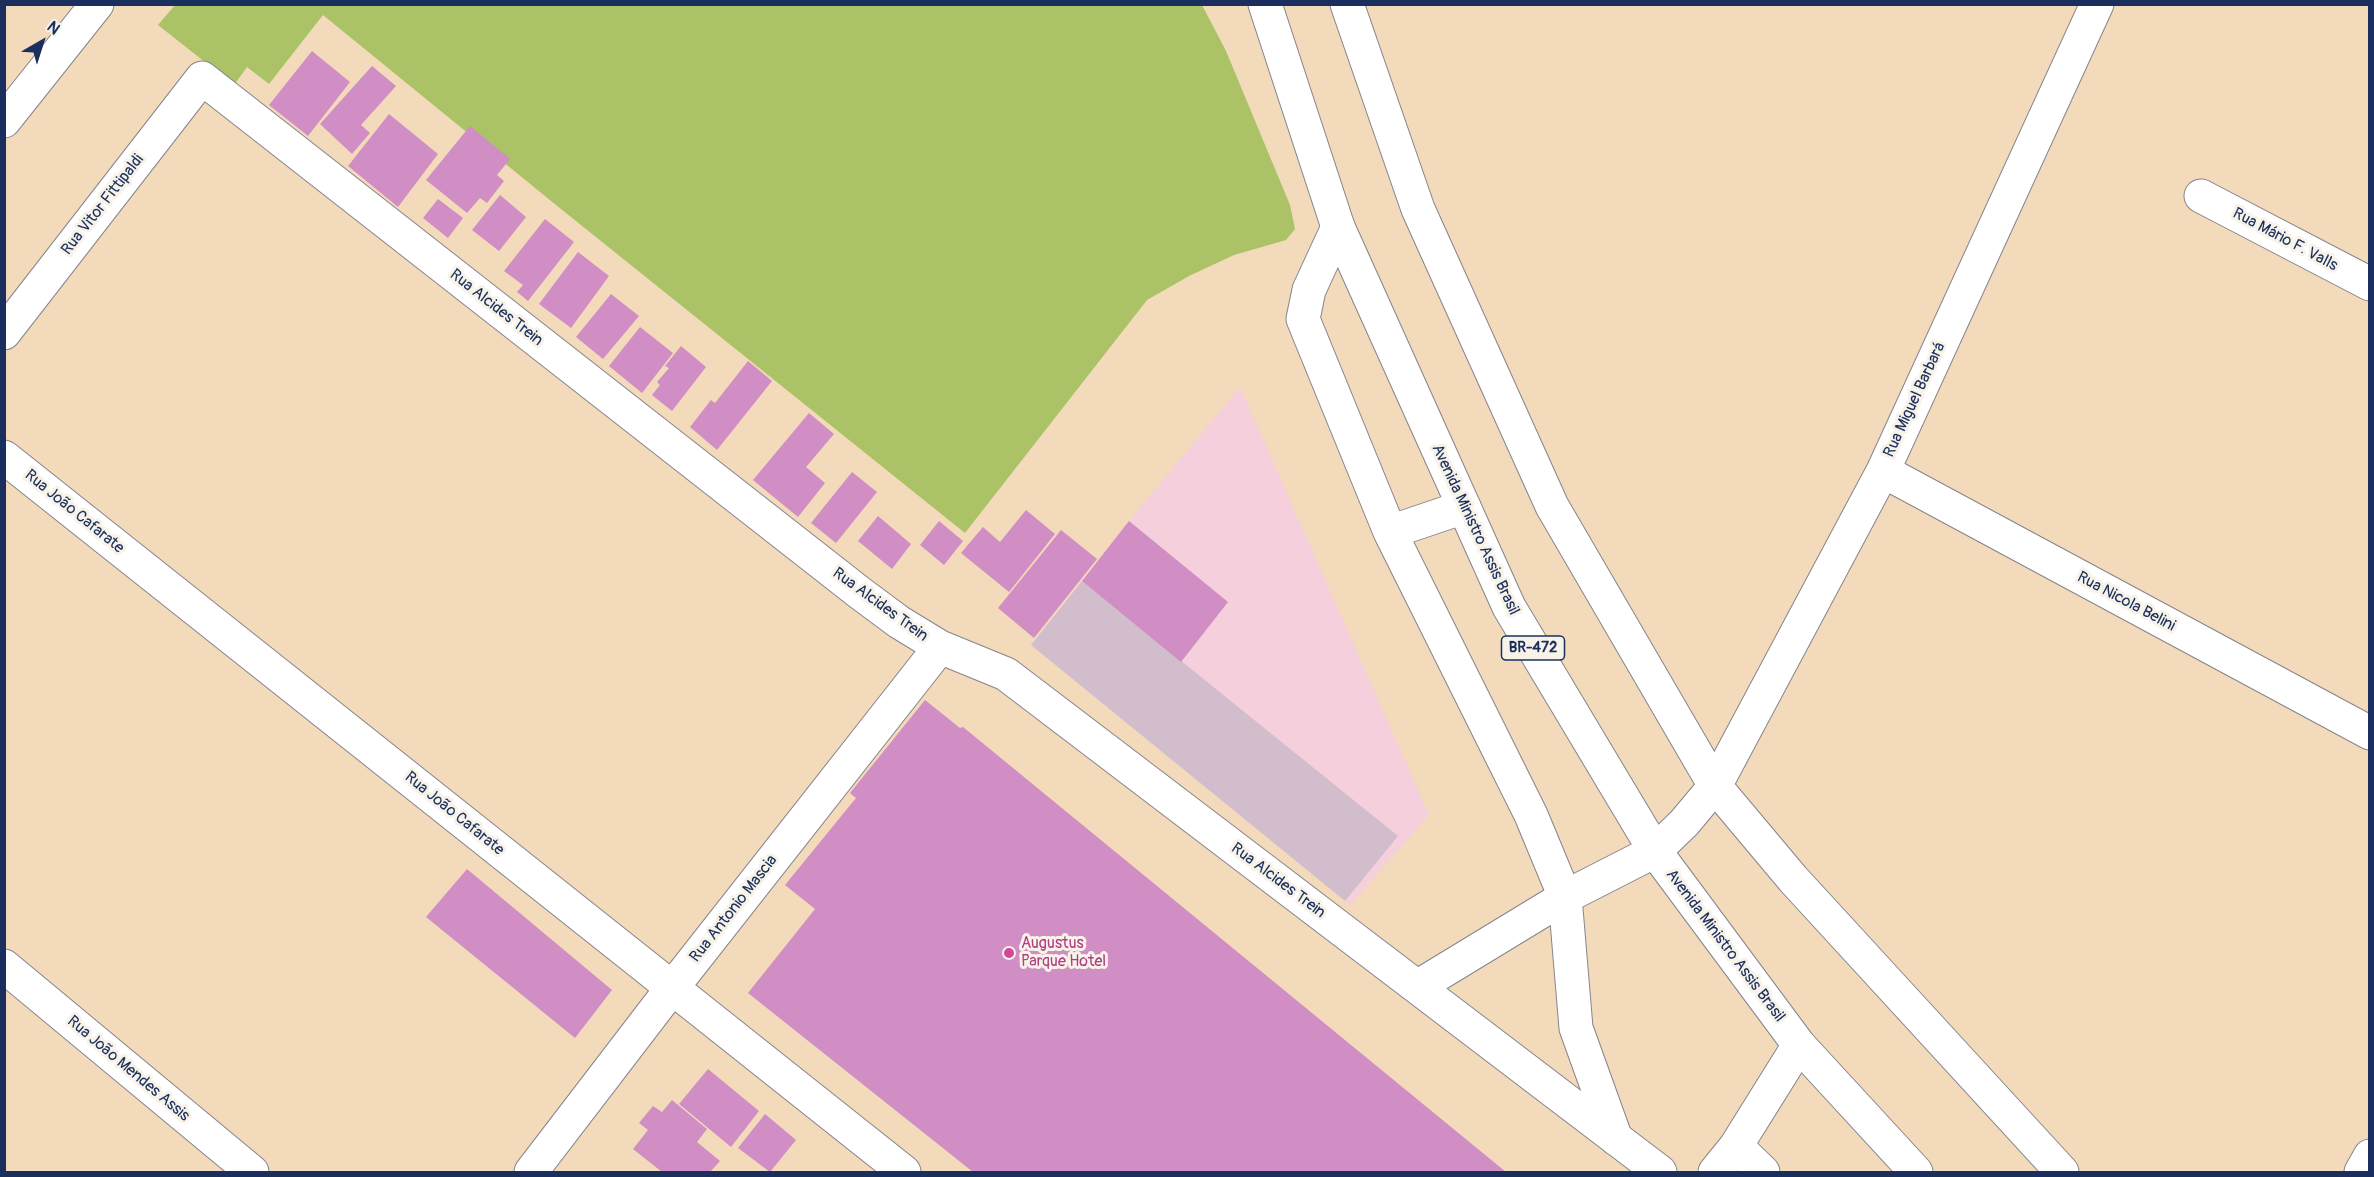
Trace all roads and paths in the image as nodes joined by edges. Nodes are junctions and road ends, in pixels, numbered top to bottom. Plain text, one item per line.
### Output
1 (97, 4) edge
2 (1247, 4) edge
3 (1265, 4) edge
4 (1347, 4) edge
5 (2097, 4) edge
6 (1280, 50) junction
7 (202, 78) joint
8 (4, 121) edge
9 (2201, 196) dead end
10 (1338, 227) junction
11 (2370, 284) edge
12 (4, 333) edge
13 (4, 457) edge
14 (1883, 471) junction
15 (1464, 507) junction
16 (1390, 532) junction
17 (940, 647) junction
18 (2370, 733) edge
19 (1715, 786) junction
20 (1655, 851) junction
21 (1565, 897) junction
22 (4, 966) edge
23 (1417, 987) junction
24 (672, 988) junction
25 (1799, 1045) junction
26 (1616, 1139) junction
27 (1736, 1146) junction
28 (2370, 1156) edge
29 (252, 1173) edge
30 (531, 1173) edge
31 (904, 1173) edge
32 (1660, 1173) edge
33 (1715, 1173) edge
34 (1763, 1173) edge
35 (1916, 1173) edge
36 (2062, 1173) edge
37 (2361, 1173) edge

1 - 8 main road
2 - 6 main road, BR-472
3 - 6 main road, Avenida Ministro Assis Brasil / BR-472
4 - 19 main road
5 - 14 main road, Rua Miguel Barbará
6 - 10 main road, Avenida Ministro Assis Brasil / BR-472
7 - 12 main road, Rua Vitor Fittipaldi
7 - 17 main road, Rua Alcides Trein
9 - 11 main road, Rua Mário F. Valls
10 - 15 main road, Avenida Ministro Assis Brasil / BR-472
10 - 16 main road
13 - 24 main road, Rua João Cafarate
14 - 18 main road, Rua Nicola Belini
14 - 19 main road, Rua Miguel Barbará
15 - 16 main road
15 - 20 main road, Avenida Ministro Assis Brasil / BR-472
16 - 21 main road
17 - 23 main road, Rua Alcides Trein
17 - 24 main road, Rua Antonio Mascia
19 - 20 main road, Rua Miguel Barbará
19 - 36 main road
20 - 21 main road, Rua Miguel Barbará
20 - 25 main road, Avenida Ministro Assis Brasil / BR-472
21 - 23 main road, Rua Miguel Barbará
21 - 26 main road
22 - 29 main road, Rua João Mendes Assis
23 - 26 main road, Rua Alcides Trein
24 - 30 main road, Rua Antonio Mascia
24 - 31 main road, Rua João Cafarate
25 - 27 main road
25 - 35 main road, Avenida Ministro Assis Brasil / BR-472
26 - 32 main road, Rua Alcides Trein
27 - 33 main road
27 - 34 main road
28 - 37 main road

